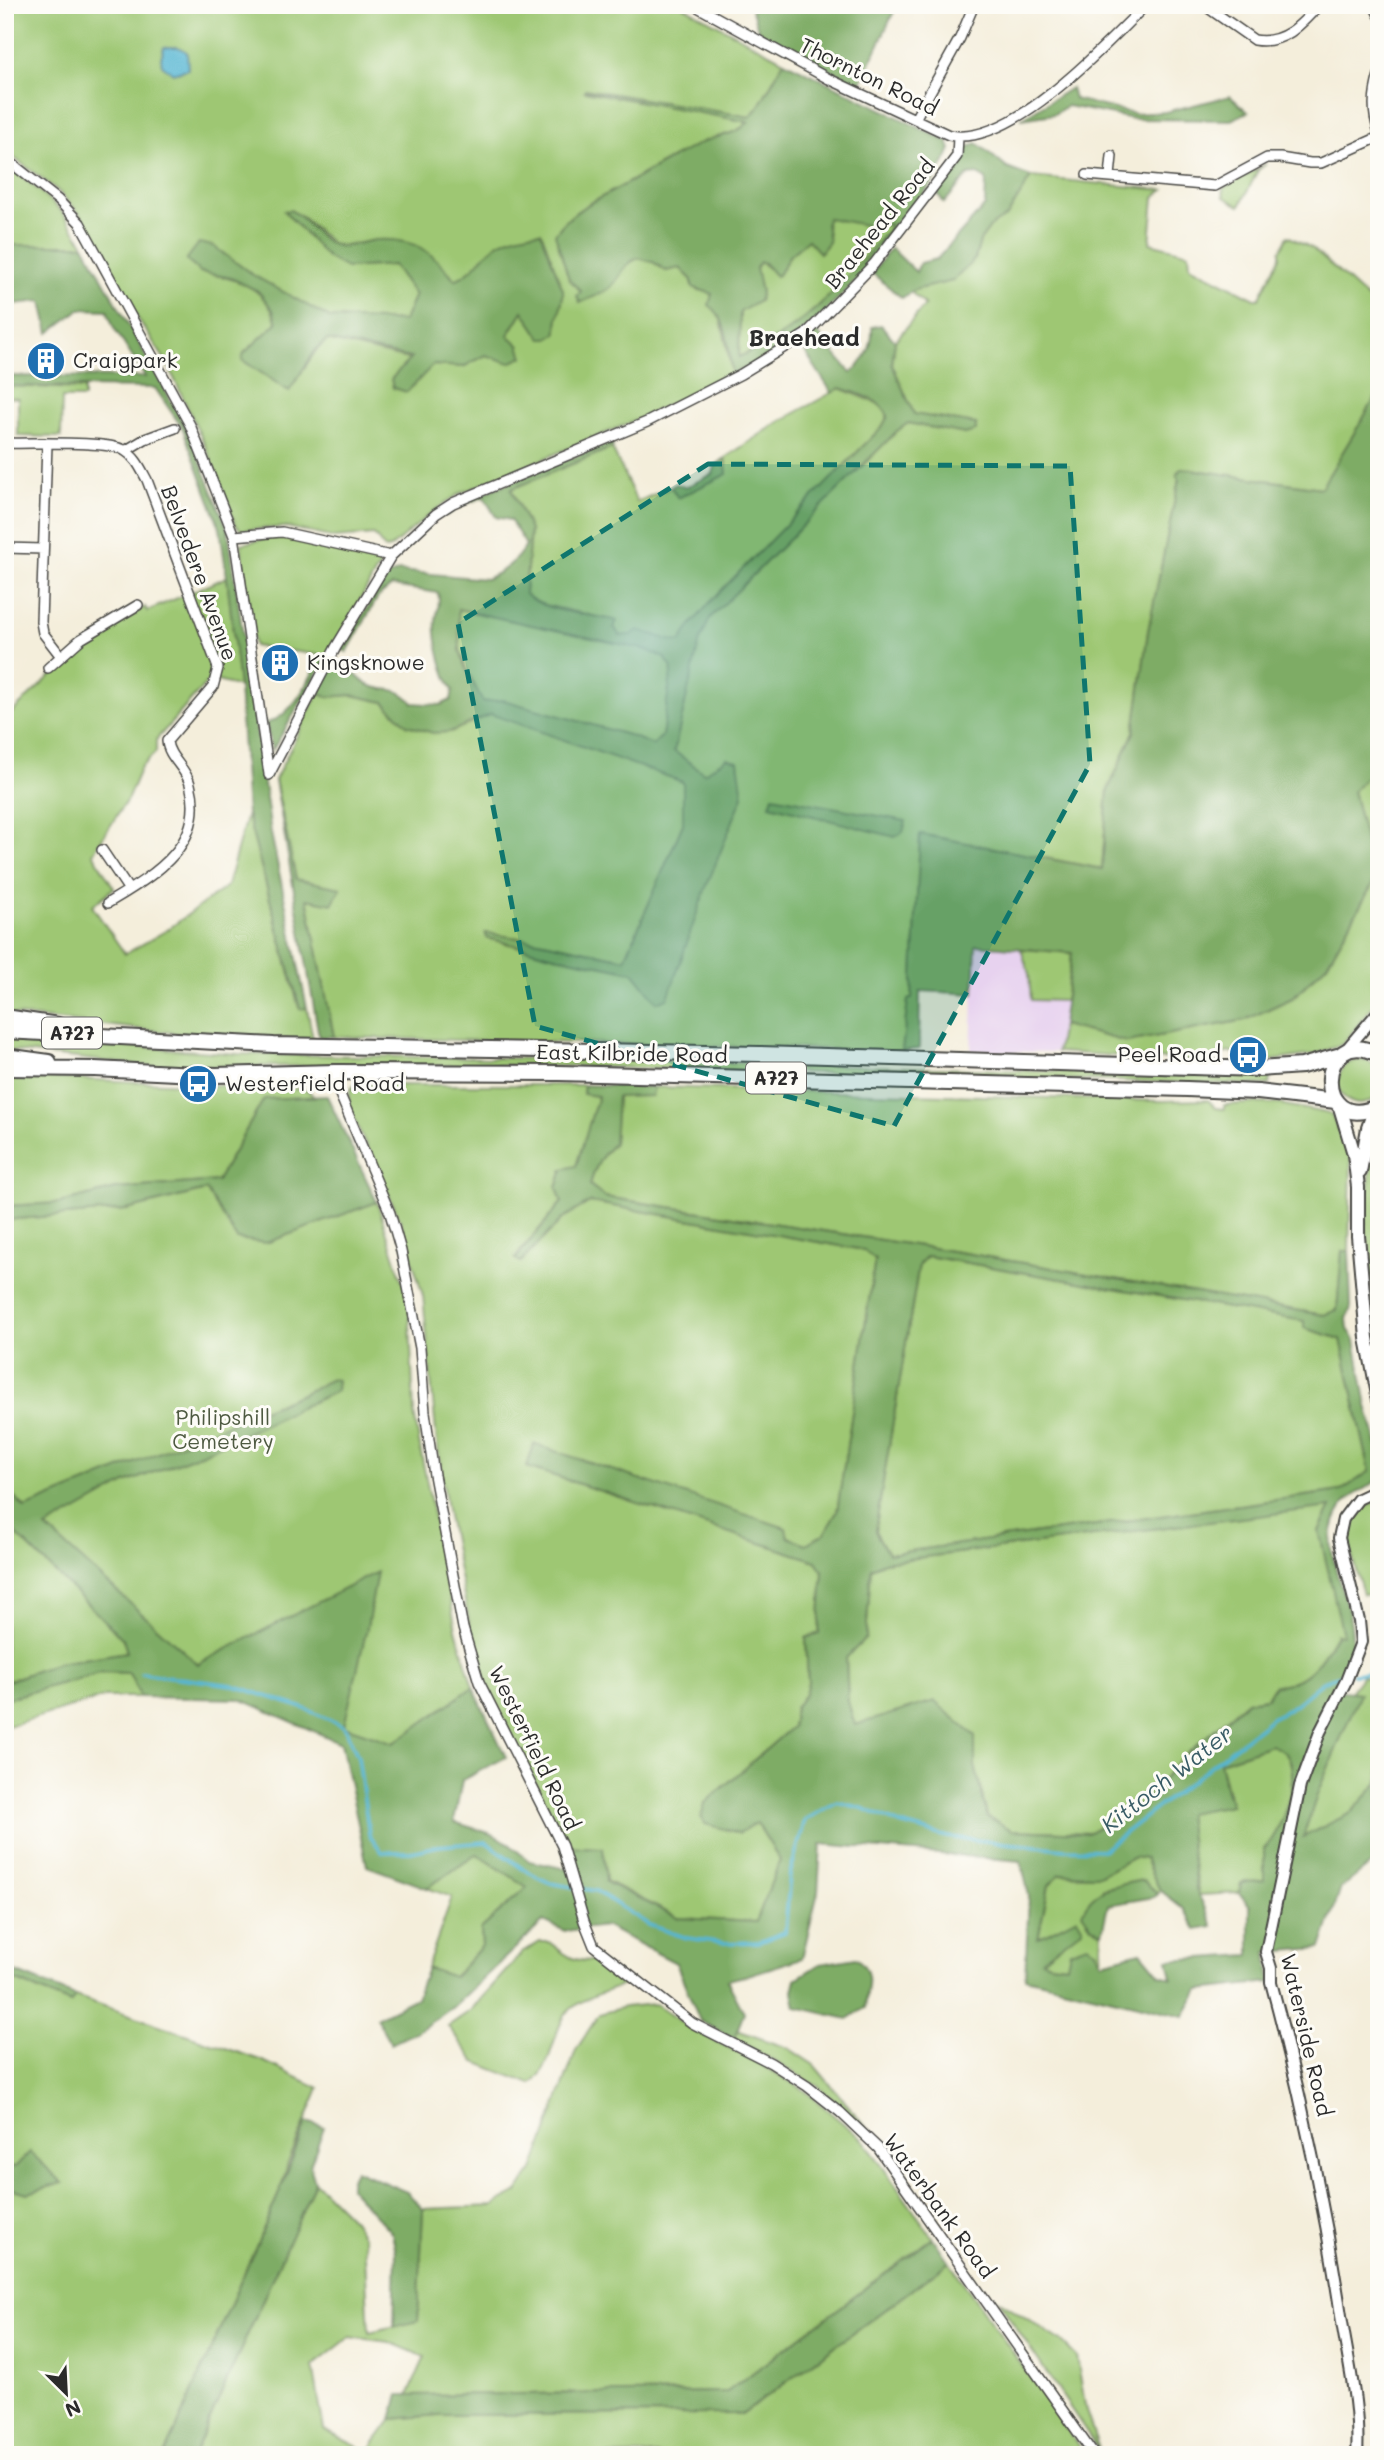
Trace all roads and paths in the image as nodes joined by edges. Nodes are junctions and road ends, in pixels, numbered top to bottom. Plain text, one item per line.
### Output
1 (694, 5) edge
2 (974, 5) edge
3 (1146, 5) edge
4 (1204, 5) edge
5 (1374, 5) edge
6 (1317, 6) edge
7 (1379, 15) edge
8 (1379, 75) edge
9 (915, 119) junction
10 (1379, 132) edge
11 (957, 137) junction
12 (1379, 137) edge
13 (1112, 156) dead end
14 (5, 158) edge
15 (1087, 175) dead end
16 (1110, 176) junction
17 (176, 428) dead end
18 (5, 443) edge
19 (47, 444) junction
20 (125, 450) junction
21 (234, 537) junction
22 (5, 548) edge
23 (43, 549) junction
24 (391, 556) junction
25 (138, 605) dead end
26 (61, 655) junction
27 (48, 668) dead end
28 (102, 850) dead end
29 (129, 890) junction
30 (108, 903) dead end
31 (1379, 1011) edge
32 (5, 1017) edge
33 (5, 1031) edge
34 (1379, 1033) edge
35 (139, 1036) junction
36 (1379, 1053) edge
37 (1342, 1054) junction
38 (5, 1056) edge
39 (5, 1068) edge
40 (96, 1069) junction
41 (336, 1072) junction
42 (1337, 1103) junction
43 (1377, 1107) edge
44 (1358, 1187) junction
45 (1379, 1400) edge
46 (1379, 1489) edge
47 (583, 1921) joint
48 (1094, 2455) edge
49 (1357, 2455) edge

1 - 9 street, Thornton Road
2 - 9 street
3 - 11 street
4 - 6 street
5 - 7 street
8 - 10 street
9 - 11 street, Thornton Road
11 - 24 street, Braehead Road
12 - 16 street
13 - 16 street
14 - 21 street
15 - 16 street
17 - 20 street
18 - 19 street
19 - 20 street
19 - 23 street
20 - 29 street, Belvedere Avenue
21 - 24 street
21 - 24 street, Braehead Road
22 - 23 street
23 - 26 street
25 - 26 street
26 - 27 street
28 - 29 street
29 - 30 street, Belvedere Avenue
31 - 37 street
32 - 35 main road, East Kilbride Road
33 - 35 main road, East Kilbride Road / A727
34 - 36 street
35 - 37 main road, East Kilbride Road / A727
36 - 37 main road, East Kilbride Road
37 - 42 main road
38 - 40 main road, East Kilbride Road / A727
39 - 40 main road, East Kilbride Road
40 - 41 main road, East Kilbride Road / A727
41 - 42 main road, East Kilbride Road / A727
41 - 47 street, Westerfield Road
42 - 43 main road, East Kilbride Road
42 - 44 main road
43 - 44 main road
44 - 45 main road
46 - 49 street, Waterside Road
47 - 48 street, Waterbank Road

